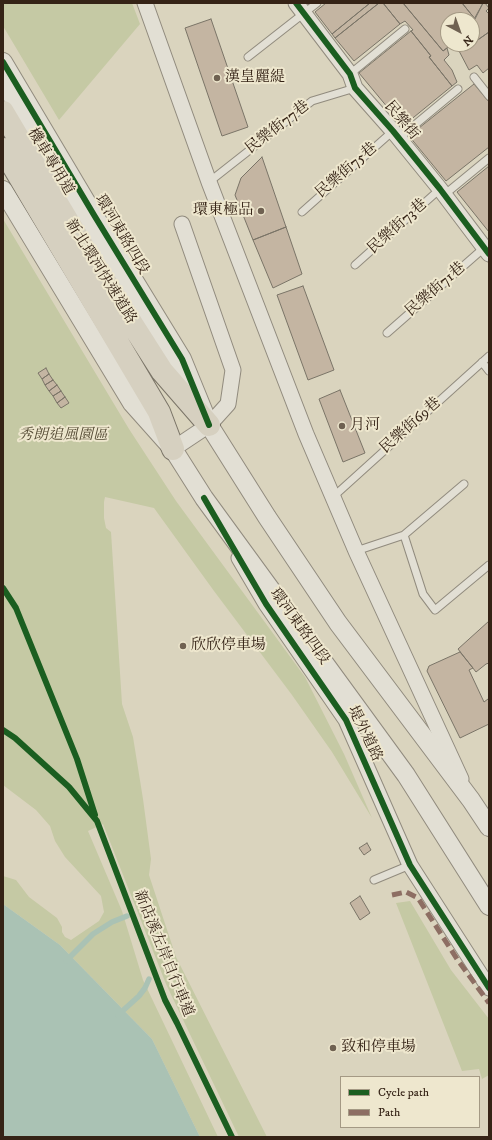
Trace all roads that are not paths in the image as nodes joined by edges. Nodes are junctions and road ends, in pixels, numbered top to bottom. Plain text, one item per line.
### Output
1 (145, 3) edge
2 (317, 3) edge
3 (300, 8) edge
4 (406, 29) dead end
5 (248, 57) dead end
6 (3, 62) edge
7 (474, 77) dead end
8 (352, 81) junction
9 (3, 84) edge
10 (458, 89) dead end
11 (489, 96) edge
12 (3, 112) edge
13 (396, 135) junction
14 (3, 148) edge
15 (489, 158) edge
16 (3, 166) edge
17 (209, 182) junction
18 (3, 190) edge
19 (442, 192) junction
20 (302, 212) dead end
21 (182, 224) dead end
22 (487, 249) edge
23 (356, 265) dead end
24 (387, 333) dead end
25 (489, 356) edge
26 (482, 362) junction
27 (489, 370) edge
28 (209, 425) junction
29 (173, 449) junction
30 (464, 484) dead end
31 (204, 498) junction
32 (333, 498) junction
33 (404, 535) junction
34 (356, 551) junction
35 (489, 565) edge
36 (471, 800) junction
37 (489, 827) edge
38 (410, 865) junction
39 (374, 880) dead end
40 (489, 906) edge
41 (489, 988) edge

1 - 17 street, 環河東路四段
2 - 3 lane
3 - 5 lane
3 - 8 street, 民樂街
4 - 8 lane
6 - 28 street, 環河東路四段
7 - 11 lane
8 - 13 street, 民樂街
8 - 17 lane, 民樂街77巷
9 - 28 street, 機車專用道
10 - 13 lane, 民樂街75巷
12 - 28 highway, 新北環河快速道路
13 - 19 street, 民樂街
13 - 20 lane, 民樂街75巷
14 - 29 highway, 新北環河快速道路
15 - 19 lane, 民樂街73巷
16 - 29 street
17 - 32 street, 環河東路四段
18 - 29 street, 環河東路四段
19 - 22 street, 民樂街
19 - 23 lane, 民樂街73巷
21 - 28 street
22 - 24 lane, 民樂街71巷
25 - 26 lane, 民樂街69巷
26 - 27 lane
26 - 32 lane, 民樂街69巷
28 - 29 street
28 - 36 street, 環河東路四段
29 - 31 street, 環河東路四段
30 - 33 lane
31 - 38 street, 堤外道路
31 - 40 street, 環河東路四段
32 - 34 street, 環河東路四段
33 - 34 lane
33 - 35 lane
34 - 36 street, 環河東路四段
36 - 37 street, 環河東路四段
38 - 39 lane
38 - 41 street, 堤外道路

